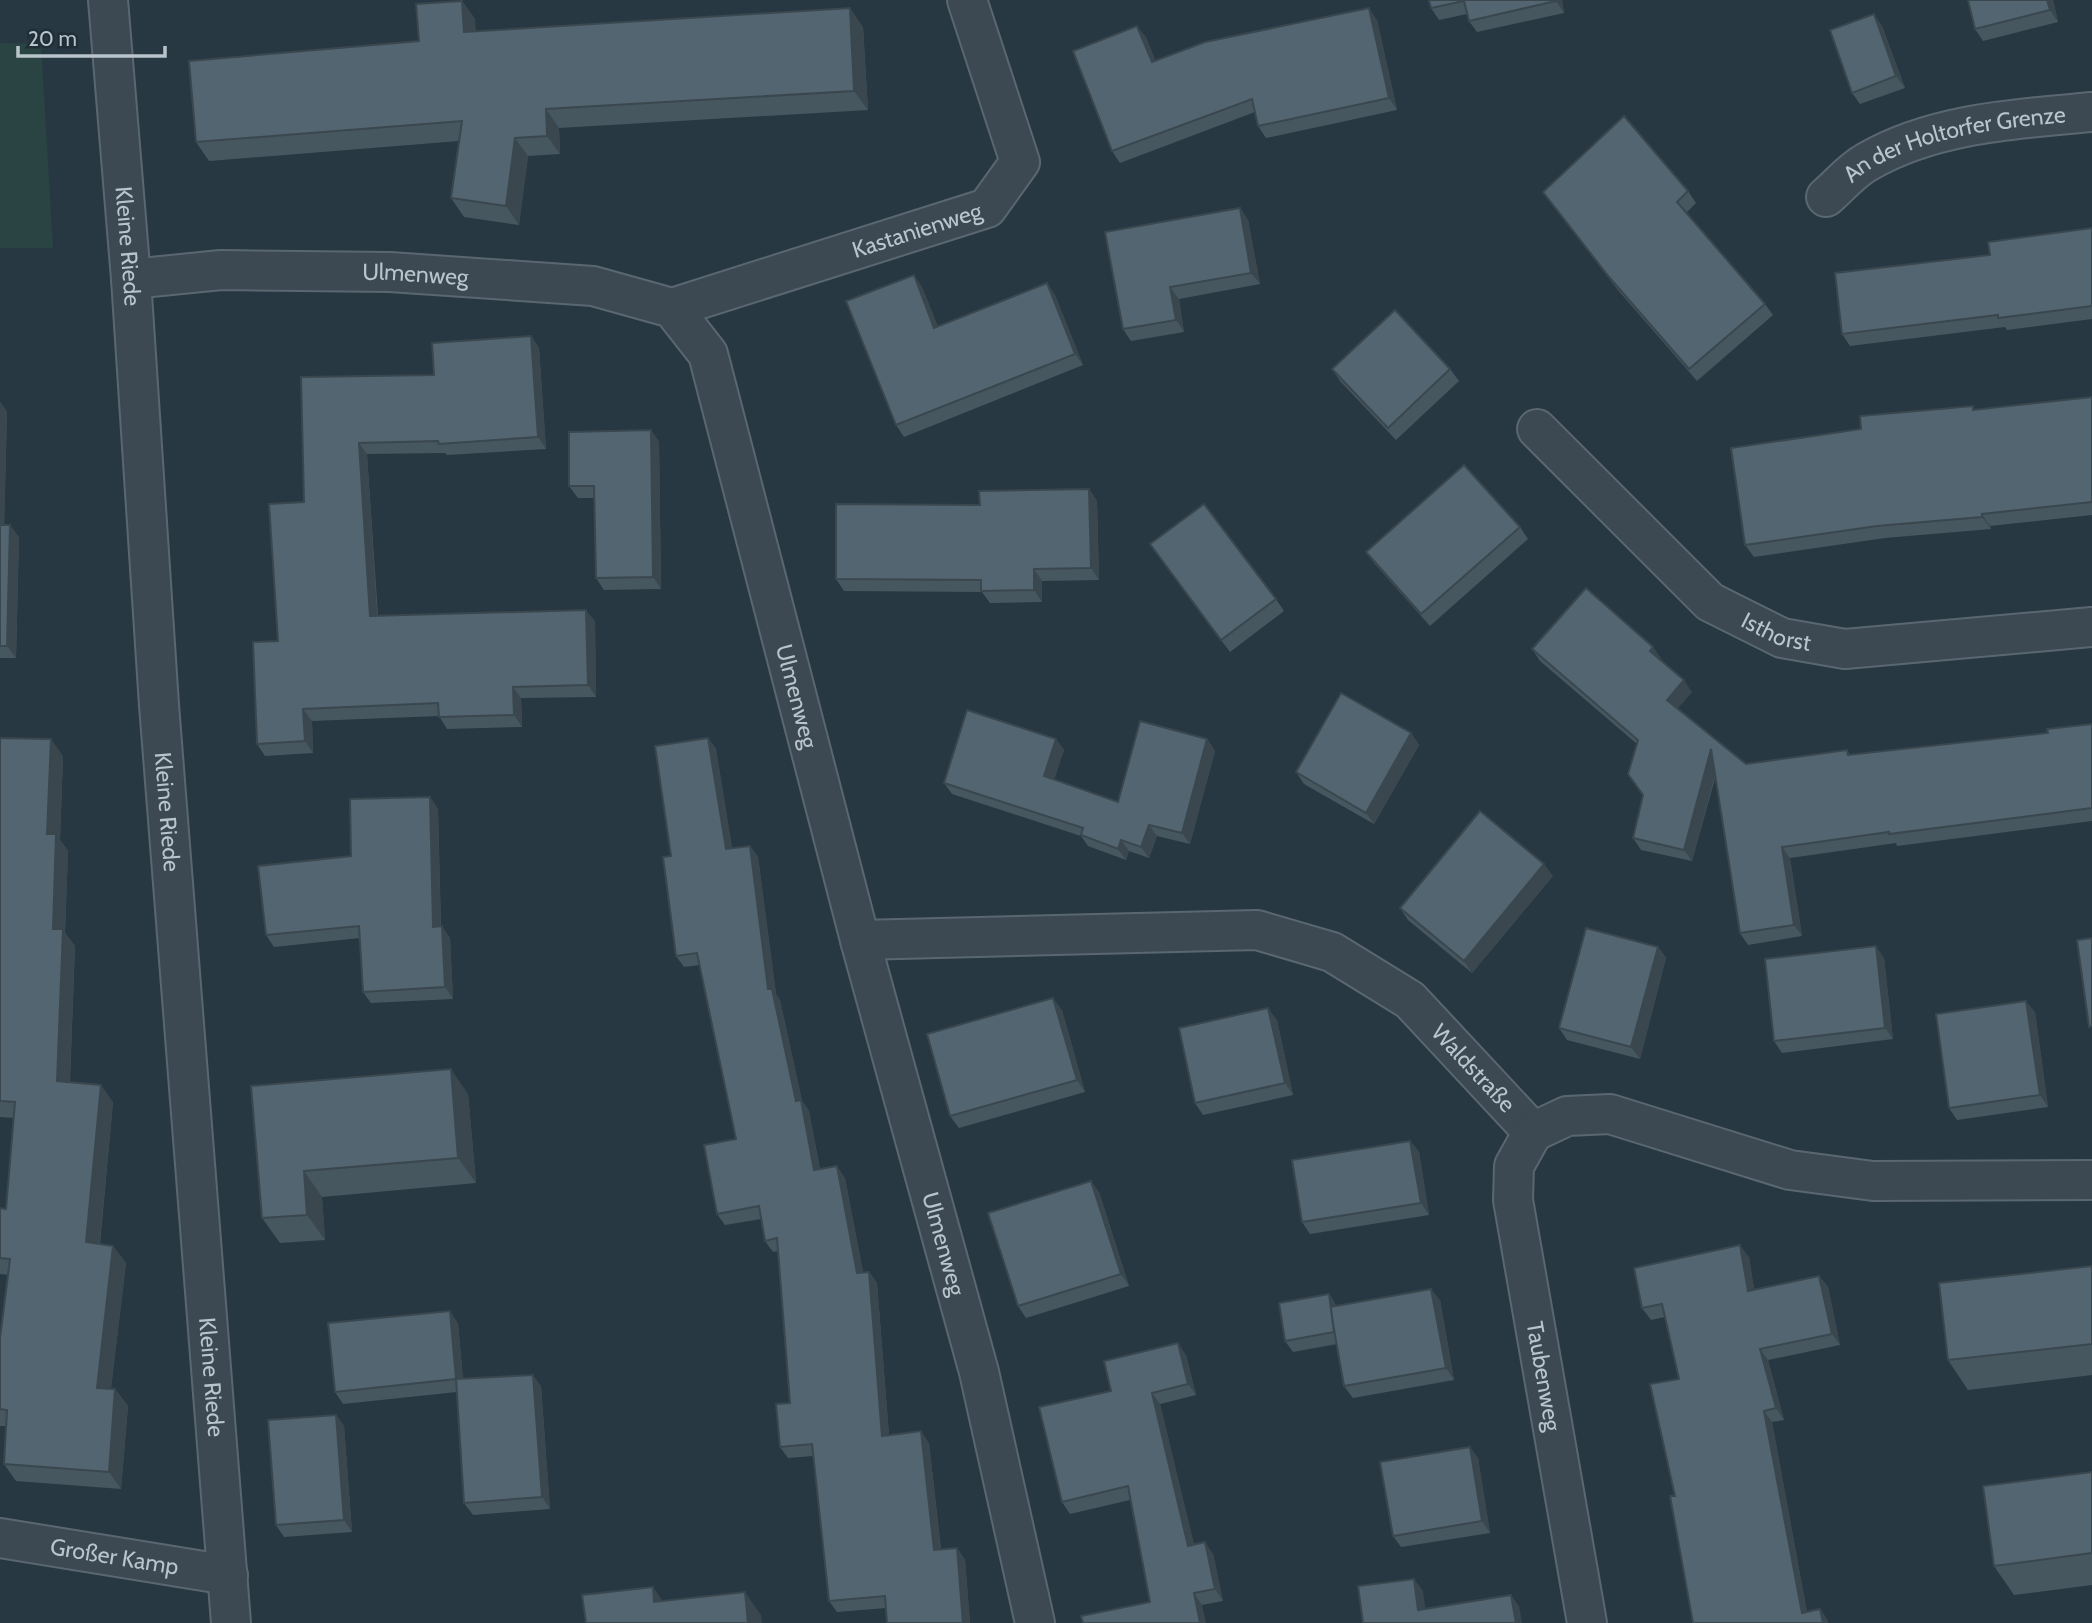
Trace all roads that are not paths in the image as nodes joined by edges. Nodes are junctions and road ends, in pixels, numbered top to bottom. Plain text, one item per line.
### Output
1 (108, 0) edge
2 (967, 0) edge
3 (2092, 112) edge
4 (1826, 197) dead end
5 (131, 279) junction
6 (672, 308) junction
7 (1537, 429) dead end
8 (2092, 627) edge
9 (860, 940) junction
10 (1533, 1132) junction
11 (2092, 1180) edge
12 (0, 1538) edge
13 (228, 1575) junction
14 (231, 1623) edge
15 (1035, 1623) edge
16 (1587, 1623) edge

1 - 5 street, Kleine Riede
2 - 6 street, Kastanienweg
3 - 4 street, An der Holtorfer Grenze
5 - 6 street, Ulmenweg
5 - 13 street, Kleine Riede
6 - 9 street, Ulmenweg
7 - 8 street, Isthorst
9 - 10 street, Waldstraße
9 - 15 street, Ulmenweg
10 - 11 street, Waldstraße
10 - 16 street, Taubenweg
12 - 13 street, Großer Kamp
13 - 14 street, Kleine Riede

